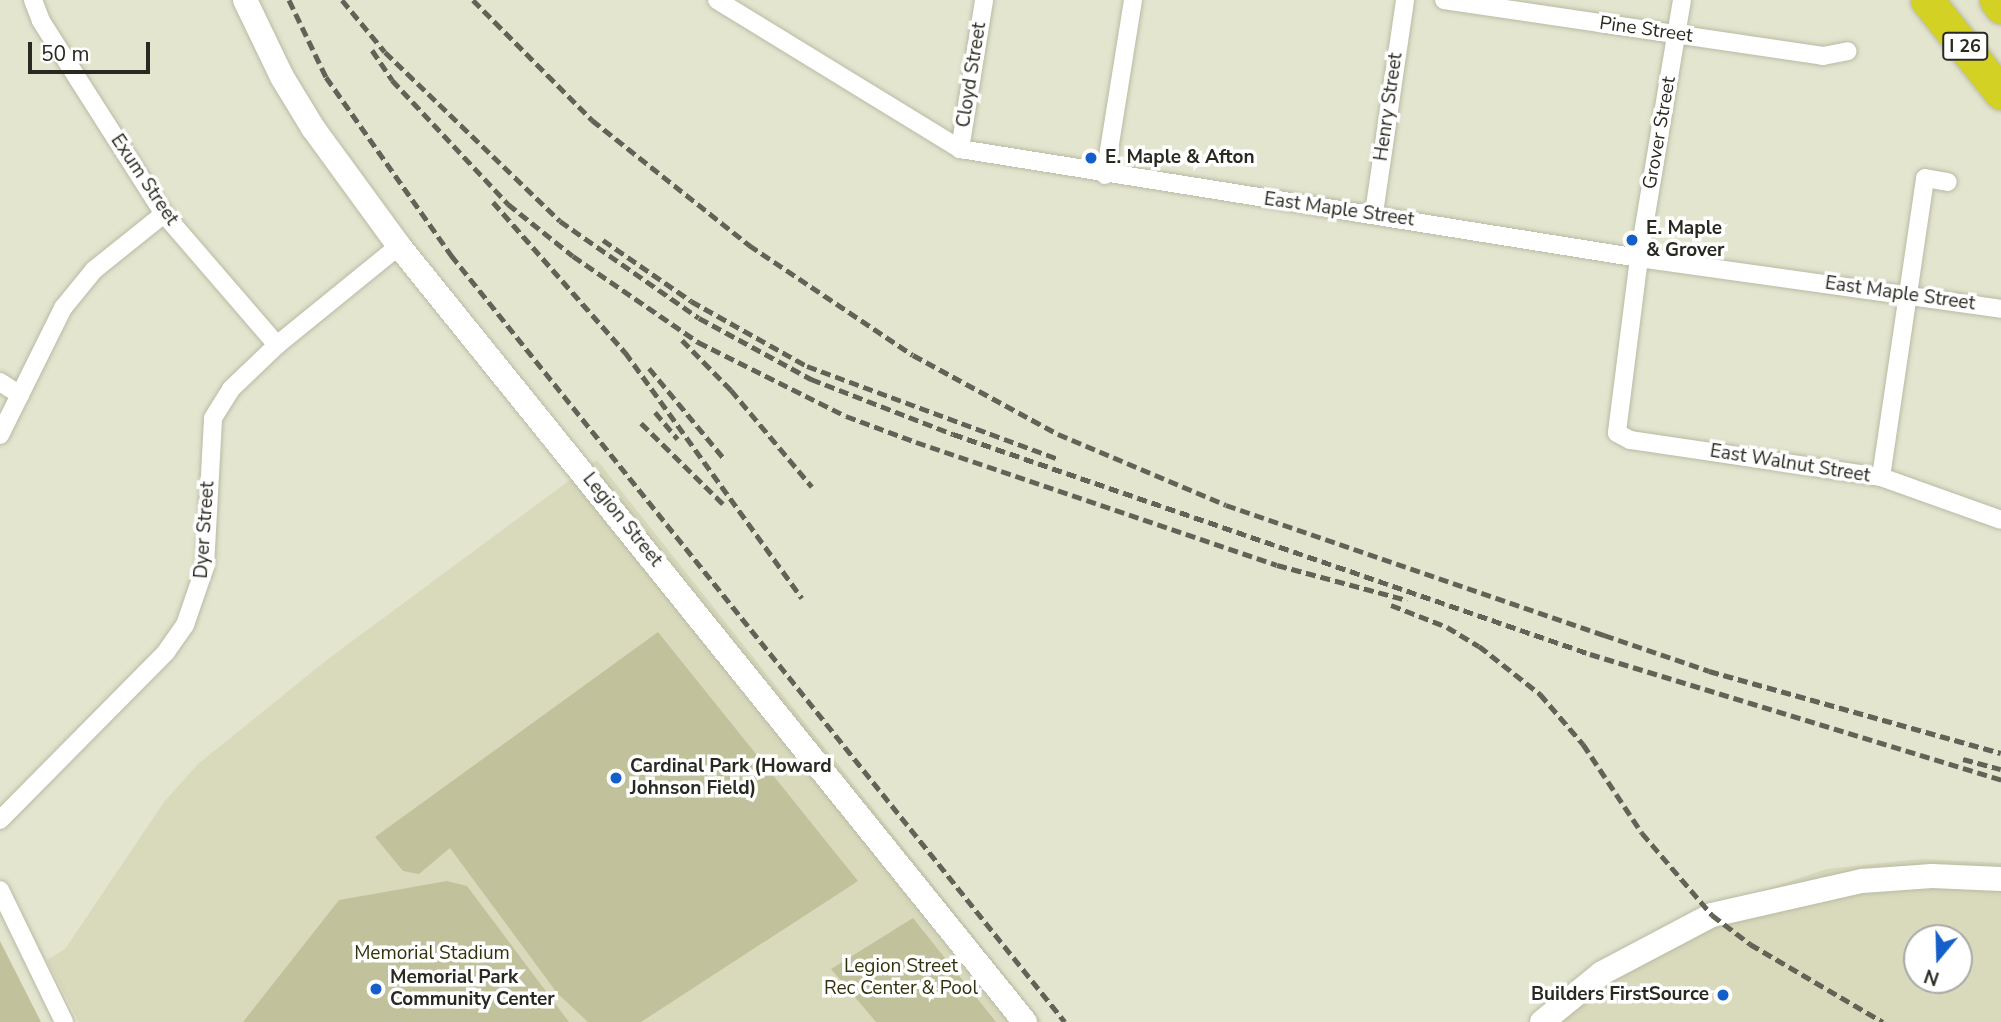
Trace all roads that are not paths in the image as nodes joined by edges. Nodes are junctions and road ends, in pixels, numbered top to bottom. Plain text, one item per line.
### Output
1 (33, 0) edge
2 (245, 0) edge
3 (718, 0) edge
4 (984, 0) edge
5 (1133, 0) edge
6 (1405, 0) edge
7 (1444, 0) edge
8 (1682, 0) edge
9 (1927, 0) edge
10 (1996, 0) edge
11 (2001, 7) edge
12 (1677, 34) junction
13 (1848, 51) dead end
14 (2001, 93) edge
15 (960, 149) junction
16 (1105, 175) junction
17 (1948, 182) dead end
18 (1374, 213) junction
19 (164, 214) junction
20 (399, 246) junction
21 (1639, 258) junction
22 (1906, 293) junction
23 (2001, 309) edge
24 (276, 345) junction
25 (0, 382) edge
26 (20, 395) junction
27 (1616, 433) joint
28 (0, 435) edge
29 (1881, 477) junction
30 (2001, 520) edge
31 (0, 820) edge
32 (2001, 879) edge
33 (0, 890) edge
34 (64, 1022) edge
35 (1026, 1022) edge
36 (1542, 1022) edge

1 - 19 street, Exum Street
2 - 20 main road, Legion Street
3 - 15 street, East Maple Street
4 - 15 street, Cloyd Street
5 - 16 street
6 - 18 street, Henry Street
7 - 12 street, Pine Street
8 - 12 street, Grover Street
9 - 14 highway, I 26
10 - 11 highway, I 26
12 - 13 street, Pine Street
12 - 21 street, Grover Street
15 - 16 street, East Maple Street
16 - 18 street, East Maple Street
17 - 22 street
18 - 21 street, East Maple Street
19 - 24 street, Exum Street
19 - 26 street
20 - 24 street, Dyer Street
20 - 35 main road, Legion Street
21 - 22 street, East Maple Street
21 - 27 street, Grover Street
22 - 23 street, East Maple Street
22 - 29 street
24 - 31 street, Dyer Street
25 - 26 street
26 - 28 street
27 - 29 street, East Walnut Street
29 - 30 street, East Walnut Street
32 - 36 main road
33 - 34 street

